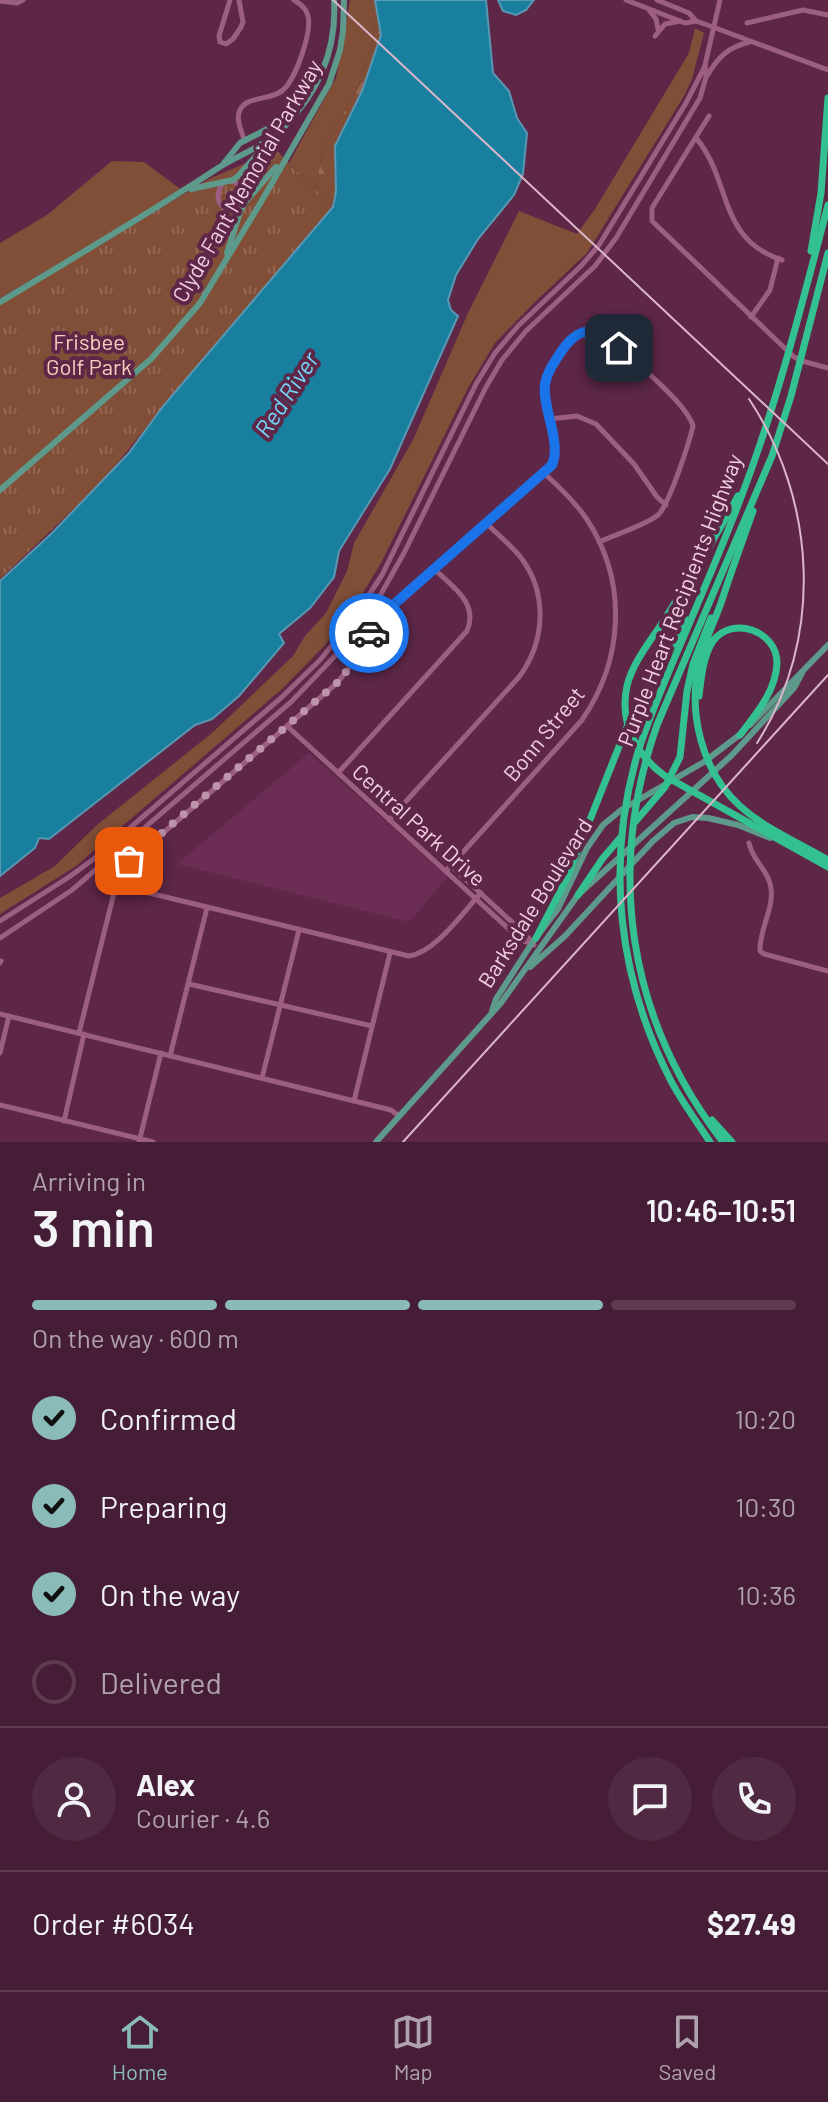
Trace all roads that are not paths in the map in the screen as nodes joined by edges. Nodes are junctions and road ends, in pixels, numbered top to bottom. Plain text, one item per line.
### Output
1 (230, 0) edge
2 (239, 0) edge
3 (294, 0) edge
4 (334, 0) edge
5 (344, 0) edge
6 (626, 0) edge
7 (657, 0) edge
8 (720, 0) edge
9 (0, 1) edge
10 (21, 1) edge
11 (649, 9) junction
12 (828, 15) edge
13 (680, 21) junction
14 (696, 21) junction
15 (747, 23) dead end
16 (713, 27) junction
17 (658, 29) dead end
18 (655, 36) dead end
19 (751, 42) junction
20 (705, 65) junction
21 (828, 70) edge
22 (321, 76) junction
23 (706, 77) junction
24 (828, 98) edge
25 (709, 116) dead end
26 (301, 132) junction
27 (272, 138) junction
28 (696, 138) junction
29 (244, 140) junction
30 (218, 168) junction
31 (228, 182) junction
32 (183, 191) junction
33 (245, 203) junction
34 (828, 205) edge
35 (827, 259) edge
36 (213, 281) junction
37 (806, 285) junction
38 (0, 302) edge
39 (751, 317) junction
40 (828, 368) edge
41 (549, 419) junction
42 (752, 468) junction
43 (544, 473) junction
44 (763, 478) junction
45 (0, 490) edge
46 (666, 505) junction
47 (486, 523) junction
48 (599, 542) junction
49 (434, 569) junction
50 (730, 576) junction
51 (699, 601) junction
52 (828, 645) edge
53 (802, 673) junction
54 (697, 714) junction
55 (287, 726) junction
56 (740, 735) junction
57 (338, 773) junction
58 (389, 820) junction
59 (780, 838) junction
60 (749, 843) dead end
61 (828, 860) edge
62 (828, 867) edge
63 (448, 868) junction
64 (116, 885) junction
65 (481, 893) junction
66 (578, 895) junction
67 (475, 898) junction
68 (207, 908) junction
69 (0, 921) edge
70 (299, 930) junction
71 (0, 938) edge
72 (534, 941) junction
73 (542, 952) junction
74 (390, 953) junction
75 (828, 971) edge
76 (189, 984) junction
77 (281, 1004) junction
78 (492, 1011) junction
79 (0, 1014) edge
80 (9, 1016) junction
81 (372, 1026) junction
82 (82, 1034) junction
83 (0, 1053) edge
84 (161, 1053) junction
85 (170, 1056) junction
86 (262, 1078) junction
87 (694, 1100) junction
88 (354, 1101) junction
89 (0, 1105) edge
90 (399, 1116) junction
91 (64, 1121) junction
92 (139, 1140) edge
93 (379, 1141) edge
94 (153, 1142) edge
95 (710, 1142) edge
96 (723, 1142) edge
97 (732, 1142) edge

1 - 2 street
3 - 29 street
4 - 22 main road, Clyde Fant Memorial Parkway
5 - 26 main road, Clyde Fant Memorial Parkway
6 - 11 street
7 - 14 street
8 - 16 street
9 - 10 street
11 - 13 street
11 - 17 street
12 - 15 street
13 - 14 street
13 - 18 street
14 - 16 street
16 - 19 street
16 - 20 street
19 - 21 street
19 - 23 street
20 - 23 street
20 - 69 street
22 - 27 main road, Clyde Fant Memorial Parkway
22 - 29 main road
23 - 71 street
24 - 37 highway
25 - 28 street
26 - 33 main road
26 - 36 main road, Clyde Fant Memorial Parkway
27 - 30 main road, Clyde Fant Memorial Parkway
27 - 31 main road
28 - 39 street
28 - 39 street
29 - 30 main road
30 - 32 main road, Clyde Fant Memorial Parkway
31 - 32 main road
31 - 33 street
31 - 33 street
32 - 38 main road, Clyde Fant Memorial Parkway
33 - 36 main road
34 - 37 highway, Purple Heart Recipients Highway
35 - 44 highway, Purple Heart Recipients Highway
36 - 45 main road, Clyde Fant Memorial Parkway
37 - 42 highway, Purple Heart Recipients Highway
39 - 40 street
41 - 43 street
41 - 46 street
41 - 46 street
42 - 51 highway, Purple Heart Recipients Highway
42 - 59 highway
43 - 47 street
43 - 48 street, Bonn Street
44 - 50 highway
44 - 87 highway, Purple Heart Recipients Highway
46 - 48 street
47 - 49 street
47 - 58 street
48 - 63 street, Bonn Street
49 - 55 street
49 - 57 street
50 - 54 highway
50 - 66 highway
51 - 72 highway
51 - 95 highway, Purple Heart Recipients Highway
52 - 53 main road, Barksdale Boulevard
53 - 56 main road, Barksdale Boulevard
53 - 66 main road, Barksdale Boulevard
54 - 56 highway
54 - 59 highway
55 - 57 street, Central Park Drive
55 - 64 street
56 - 72 main road, Barksdale Boulevard
57 - 58 street, Central Park Drive
58 - 63 street, Central Park Drive
59 - 61 highway
59 - 62 highway
59 - 73 main road
60 - 75 street
63 - 65 street, Central Park Drive
63 - 67 street, Central Park Drive
64 - 68 street
64 - 82 street
65 - 67 street
65 - 72 street, Central Park Drive
66 - 73 main road, Barksdale Boulevard
67 - 72 street, Central Park Drive
67 - 74 street
68 - 70 street
68 - 76 street
70 - 74 street
70 - 77 street
72 - 73 street, Central Park Drive
72 - 78 main road, Barksdale Boulevard
73 - 78 main road, Barksdale Boulevard
74 - 81 street
76 - 77 street
76 - 85 street
77 - 81 street
77 - 86 street
78 - 90 main road, Barksdale Boulevard
79 - 80 street
80 - 82 street
80 - 83 street
81 - 88 street
82 - 84 street
82 - 91 street
84 - 85 street
84 - 92 street
85 - 86 street
86 - 88 street
87 - 96 highway, Purple Heart Recipients Highway
87 - 97 highway
88 - 90 street
89 - 91 street
90 - 93 main road, Barksdale Boulevard
91 - 92 street
92 - 94 street

